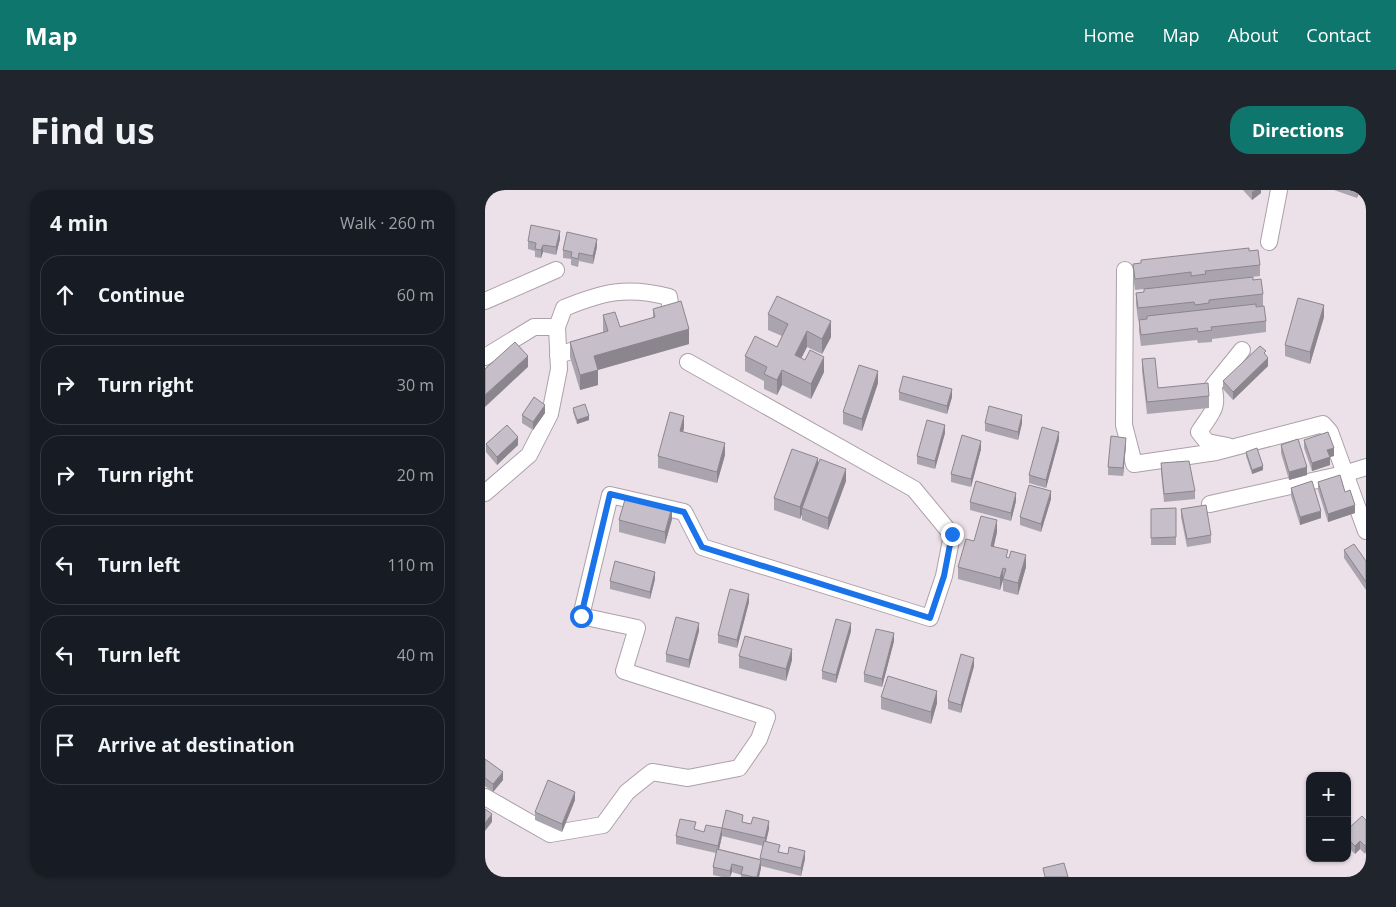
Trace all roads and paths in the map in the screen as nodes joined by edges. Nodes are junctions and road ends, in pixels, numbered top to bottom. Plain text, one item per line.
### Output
1 (1279, 190) edge
2 (1269, 242) dead end
3 (556, 270) dead end
4 (1125, 270) dead end
5 (485, 301) edge
6 (557, 327) junction
7 (645, 328) edge
8 (610, 340) edge
9 (1242, 350) dead end
10 (558, 355) junction
11 (485, 357) edge
12 (688, 362) dead end
13 (1235, 448) junction
14 (1366, 467) edge
15 (1345, 474) junction
16 (485, 494) edge
17 (1210, 504) dead end
18 (1366, 531) edge
19 (485, 797) edge

1 - 2 street
3 - 5 street
4 - 13 street
6 - 7 street
6 - 10 street
6 - 11 street
8 - 10 street
9 - 13 street
10 - 16 street
12 - 19 street
13 - 15 street
14 - 15 street
15 - 17 street
15 - 18 street

